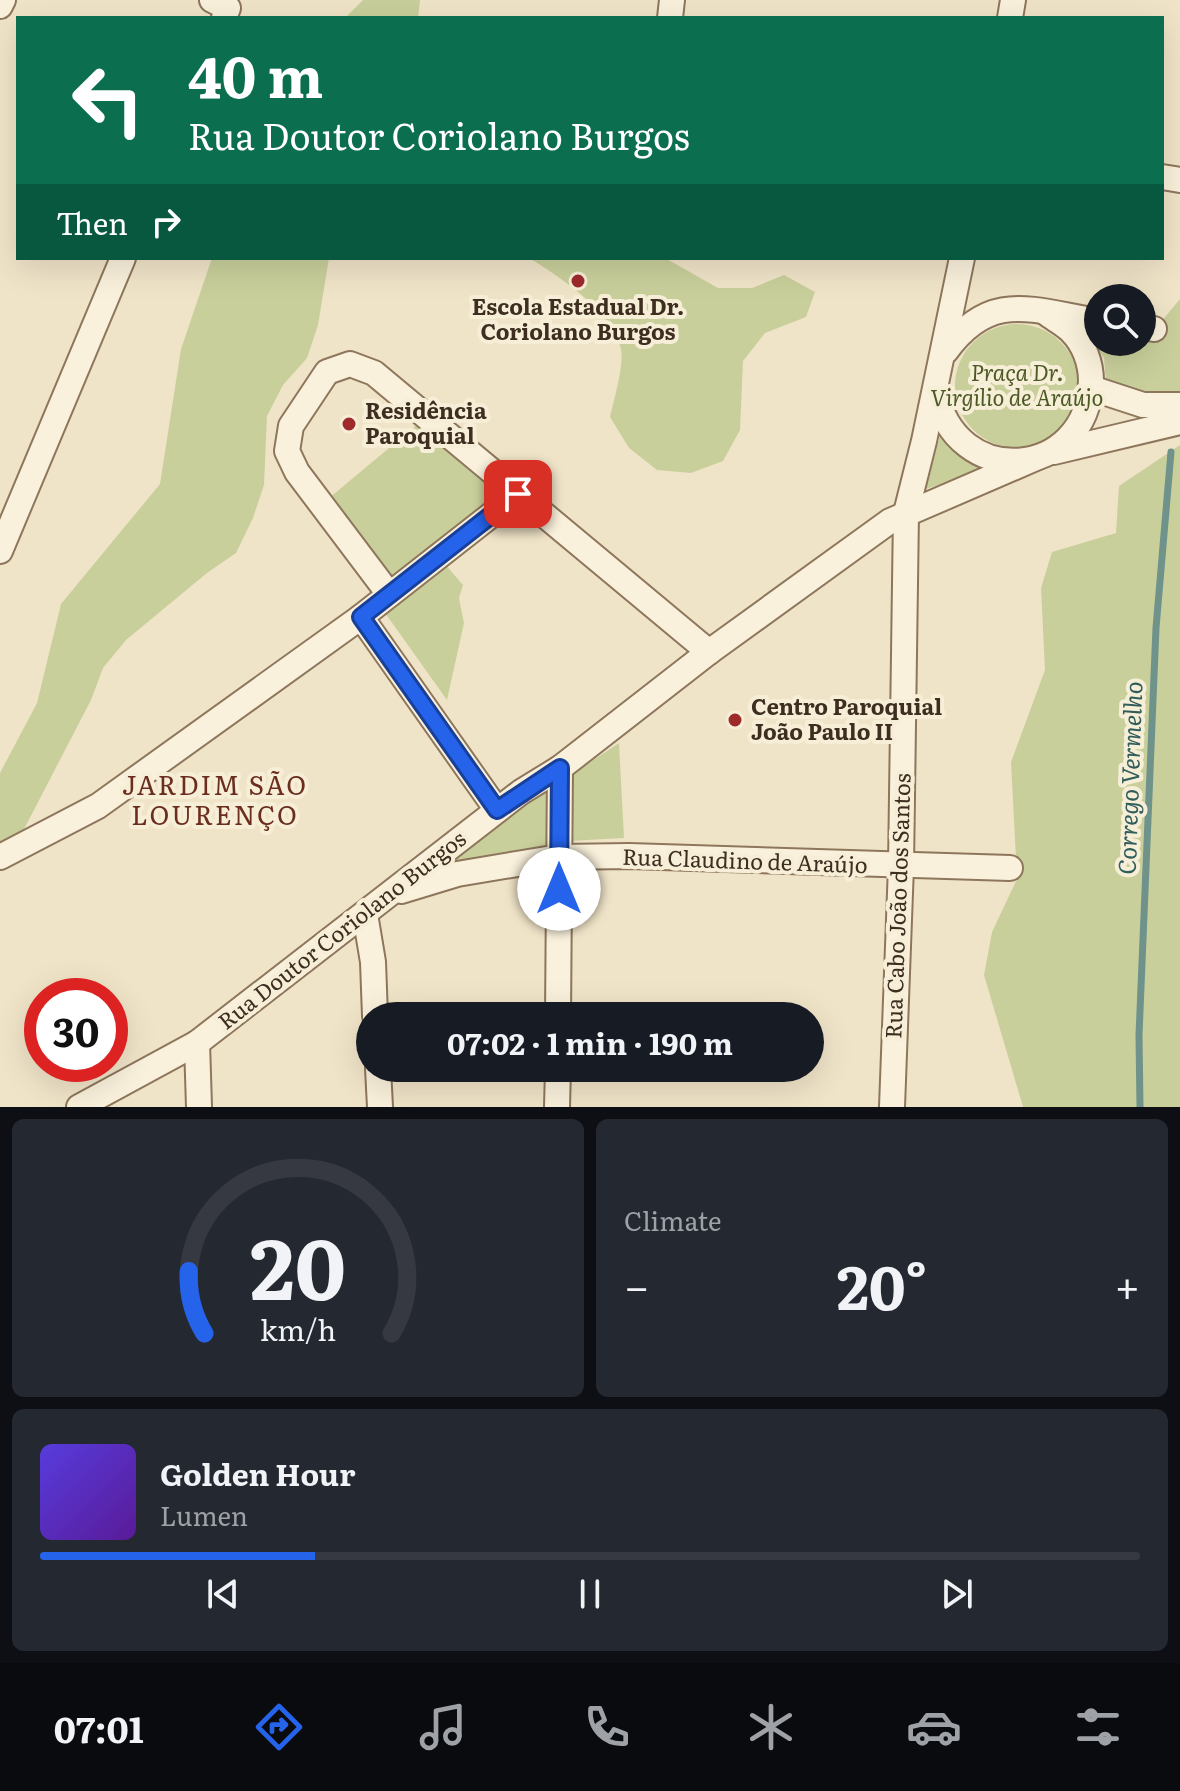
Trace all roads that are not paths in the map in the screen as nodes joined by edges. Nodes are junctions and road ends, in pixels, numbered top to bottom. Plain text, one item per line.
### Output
1 (3, 0) edge
2 (212, 0) edge
3 (0, 6) edge
4 (225, 16) edge
5 (122, 260) edge
6 (962, 260) edge
7 (1046, 313) junction
8 (1084, 319) edge
9 (942, 356) junction
10 (1091, 388) junction
11 (935, 389) junction
12 (1180, 405) edge
13 (1180, 422) edge
14 (1041, 456) junction
15 (518, 494) junction
16 (906, 513) junction
17 (0, 551) edge
18 (389, 594) junction
19 (361, 617) junction
20 (709, 652) junction
21 (560, 768) junction
22 (497, 810) junction
23 (0, 857) edge
24 (559, 857) junction
25 (901, 866) junction
26 (1010, 868) dead end
27 (387, 895) junction
28 (365, 914) junction
29 (374, 1002) edge
30 (558, 1002) edge
31 (197, 1043) junction
32 (379, 1082) edge
33 (558, 1082) edge
34 (79, 1107) edge
35 (199, 1107) edge
36 (380, 1107) edge
37 (557, 1107) edge
38 (892, 1107) edge

1 - 3 street
2 - 4 street
5 - 17 street
6 - 9 street
7 - 8 street
7 - 9 street
7 - 10 street
9 - 11 street
10 - 12 street
10 - 14 street
11 - 14 street
11 - 16 street, Rua Cabo João dos Santos
13 - 14 street
14 - 16 street, Rua Doutor Coriolano Burgos
15 - 18 street
15 - 18 street
15 - 20 street
16 - 20 street, Rua Doutor Coriolano Burgos
16 - 25 street, Rua Cabo João dos Santos
18 - 19 street
19 - 22 street
19 - 23 street
20 - 21 street, Rua Doutor Coriolano Burgos
21 - 22 street, Rua Doutor Coriolano Burgos
21 - 24 street
22 - 27 street, Rua Doutor Coriolano Burgos
24 - 25 street, Rua Claudino de Araújo
24 - 27 street, Rua Claudino de Araújo
24 - 30 street
25 - 26 street, Rua Claudino de Araújo
25 - 38 street, Rua Cabo João dos Santos
27 - 28 street, Rua Doutor Coriolano Burgos
28 - 29 street
28 - 31 street, Rua Doutor Coriolano Burgos
31 - 34 street, Rua Doutor Coriolano Burgos
31 - 35 street
32 - 36 street
33 - 37 street

